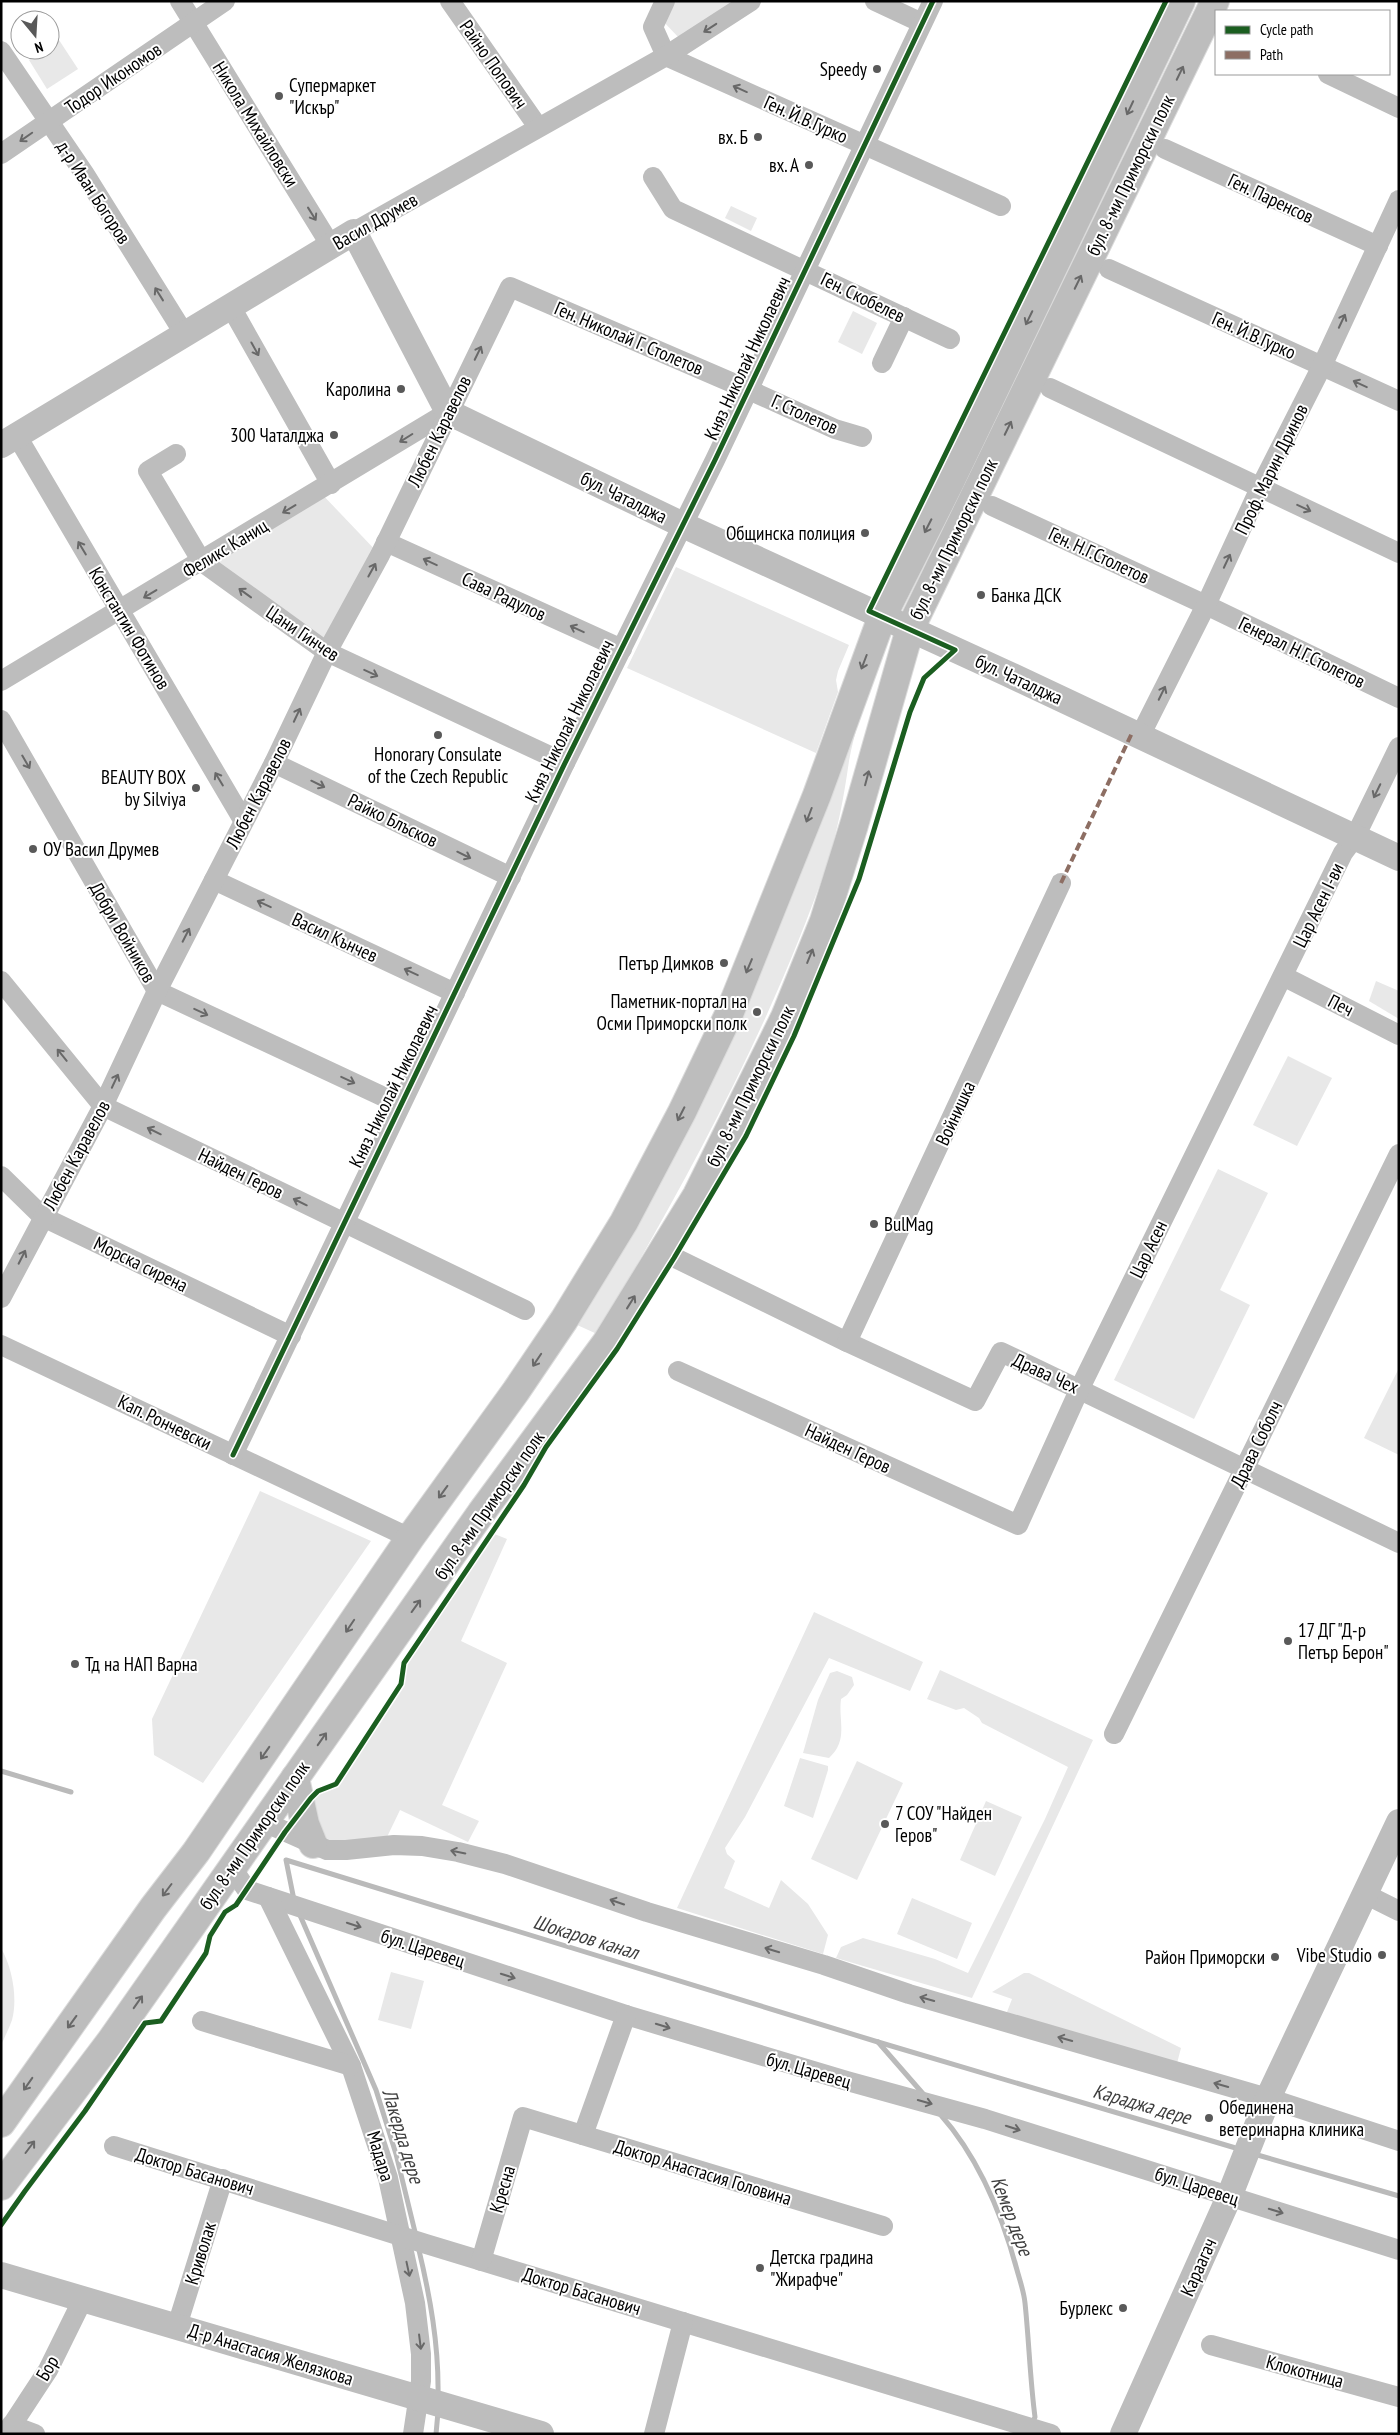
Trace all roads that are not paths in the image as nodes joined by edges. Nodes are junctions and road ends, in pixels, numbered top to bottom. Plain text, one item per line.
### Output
1 (180, 1) edge
2 (225, 1) edge
3 (450, 1) edge
4 (665, 1) edge
5 (751, 1) edge
6 (875, 1) edge
7 (933, 1) edge
8 (1181, 1) edge
9 (1214, 1) edge
10 (922, 23) junction
11 (194, 24) junction
12 (1, 51) edge
13 (666, 56) junction
14 (1330, 75) edge
15 (1399, 108) edge
16 (48, 122) junction
17 (538, 128) junction
18 (864, 146) junction
19 (1164, 148) dead end
20 (1, 154) edge
21 (653, 177) dead end
22 (1399, 200) edge
23 (1001, 206) dead end
24 (354, 232) junction
25 (331, 246) junction
26 (1378, 246) junction
27 (1109, 269) dead end
28 (805, 270) junction
29 (510, 287) joint
30 (231, 307) junction
31 (904, 317) junction
32 (185, 335) junction
33 (950, 339) dead end
34 (882, 363) dead end
35 (1322, 366) junction
36 (1050, 388) dead end
37 (749, 390) junction
38 (1399, 401) edge
39 (448, 412) junction
40 (8, 437) edge
41 (862, 437) dead end
42 (176, 454) dead end
43 (331, 484) junction
44 (1260, 488) junction
45 (992, 506) dead end
46 (683, 525) junction
47 (386, 542) junction
48 (1399, 553) edge
49 (202, 562) junction
50 (1206, 605) junction
51 (120, 612) junction
52 (882, 617) junction
53 (910, 629) junction
54 (622, 649) junction
55 (327, 652) junction
56 (1, 681) edge
57 (1399, 698) edge
58 (1, 720) edge
59 (1140, 736) junction
60 (1399, 747) edge
61 (274, 763) junction
62 (564, 763) junction
63 (244, 820) junction
64 (1355, 837) junction
65 (1399, 858) edge
66 (511, 877) junction
67 (214, 880) junction
68 (1061, 882) dead end
69 (1283, 976) junction
70 (1, 981) edge
71 (157, 991) junction
72 (455, 993) junction
73 (1399, 1035) edge
74 (399, 1104) junction
75 (104, 1106) junction
76 (1399, 1154) edge
77 (1, 1176) edge
78 (43, 1217) junction
79 (344, 1224) junction
80 (663, 1252) junction
81 (1, 1298) edge
82 (524, 1310) dead end
83 (291, 1336) junction
84 (847, 1342) junction
85 (1, 1344) edge
86 (678, 1370) dead end
87 (1080, 1388) junction
88 (233, 1455) junction
89 (1244, 1468) junction
90 (1018, 1525) joint
91 (410, 1538) junction
92 (1399, 1543) edge
93 (1114, 1734) dead end
94 (295, 1778) junction
95 (221, 1816) junction
96 (264, 1822) junction
97 (1399, 1822) edge
98 (313, 1844) junction
99 (232, 1868) junction
100 (1365, 1894) junction
101 (274, 1899) junction
102 (1399, 1911) edge
103 (626, 2015) junction
104 (202, 2021) dead end
105 (351, 2066) junction
106 (1265, 2107) junction
107 (523, 2117) joint
108 (1, 2122) edge
109 (583, 2136) junction
110 (1399, 2141) edge
111 (114, 2146) dead end
112 (223, 2179) junction
113 (1, 2186) edge
114 (1234, 2186) junction
115 (883, 2226) dead end
116 (412, 2239) junction
117 (1399, 2250) edge
118 (481, 2261) junction
119 (1, 2276) edge
120 (83, 2300) junction
121 (683, 2322) junction
122 (177, 2326) junction
123 (1211, 2345) dead end
124 (421, 2393) junction
125 (1399, 2397) edge
126 (8, 2430) edge
127 (1040, 2430) edge
128 (35, 2434) edge
129 (413, 2434) edge
130 (541, 2434) edge
131 (654, 2434) edge
132 (1123, 2434) edge

1 - 11 street, Никола Михайловски
2 - 11 street, Тодор Икономов
3 - 17 street, Райно Попович
4 - 13 street
5 -> 13 street, Васил Друмев
6 - 10 street
7 - 10 street, Княз Николай Николаевич
8 -> 52 main road, бул. 8-ми Приморски полк
53 -> 9 main road, бул. 8-ми Приморски полк
10 - 18 street, Княз Николай Николаевич
11 - 16 street, Тодор Икономов
11 -> 25 street, Никола Михайловски
12 - 16 street, д-р Иван Богоров
13 - 17 street, Васил Друмев
18 -> 13 street, Ген. Й.В.Гурко
14 - 15 street
16 -> 20 street, Тодор Икономов
32 -> 16 street, д-р Иван Богоров
17 - 24 street, Васил Друмев
18 - 23 street, Ген. Й.В.Гурко
18 - 28 street, Княз Николай Николаевич
19 - 26 street, Ген. Паренсов
21 - 28 street, Ген. Скобелев
22 - 26 street, Проф. Марин Дринов
24 - 25 street, Васил Друмев
24 - 39 street
25 - 30 street, Васил Друмев
35 -> 26 street, Проф. Марин Дринов
27 - 35 street, Ген. Й.В.Гурко
28 - 31 street, Ген. Скобелев
28 - 37 street, Княз Николай Николаевич
29 - 37 street, Ген. Николай Г. Столетов
39 -> 29 street, Любен Каравелов
30 - 32 street, Васил Друмев
30 -> 43 street
31 - 33 street, Ген. Скобелев
31 - 34 street
32 - 40 street, Васил Друмев
38 -> 35 street, Ген. Й.В.Гурко
35 - 44 street, Проф. Марин Дринов
36 - 44 street
37 - 41 street, Г. Столетов
37 - 46 street, Княз Николай Николаевич
39 -> 43 street, Феликс Каниц
39 - 46 street, бул. Чаталджа
39 - 47 street, Любен Каравелов
51 -> 40 street, Константин Фотинов
42 - 49 street, Цани Гинчев
43 -> 49 street, Феликс Каниц
44 -> 48 street
50 -> 44 street, Проф. Марин Дринов
45 - 50 street, Ген. Н.Г.Столетов
46 - 52 street, бул. Чаталджа
46 - 54 street, Княз Николай Николаевич
54 -> 47 street, Сава Радулов
55 -> 47 street, Любен Каравелов
49 -> 51 street, Феликс Каниц
55 -> 49 street, Цани Гинчев
50 - 57 street, Генерал Н.Г.Столетов
59 -> 50 street, Проф. Марин Дринов
51 - 56 street, Феликс Каниц
63 -> 51 street, Константин Фотинов
52 - 53 street, бул. Чаталджа
52 -> 91 main road, бул. 8-ми Приморски полк
53 - 59 street, бул. Чаталджа
80 -> 53 main road, бул. 8-ми Приморски полк
54 - 62 street, Княз Николай Николаевич
61 -> 55 street, Любен Каравелов
55 -> 62 street, Цани Гинчев
58 -> 71 street, Добри Войников
59 - 64 street, бул. Чаталджа
60 -> 64 street
61 - 63 street, Любен Каравелов
61 -> 66 street, Райко Блъсков
62 - 66 street, Княз Николай Николаевич
63 - 67 street, Любен Каравелов
64 - 65 street, бул. Чаталджа
64 - 69 street, Цар Асен I-ви
66 - 72 street, Княз Николай Николаевич
71 -> 67 street, Любен Каравелов
72 -> 67 street, Васил Кънчев
68 - 84 street, Войнишка
69 - 73 street, Печ
69 - 87 street, Цар Асен
75 -> 70 street, Найден Геров
71 -> 74 street, Добри Войников
75 -> 71 street, Любен Каравелов
72 - 74 street, Княз Николай Николаевич
74 - 79 street, Княз Николай Николаевич
75 - 78 street, Любен Каравелов
79 -> 75 street, Найден Геров
76 - 89 street, Драва Соболч
77 - 78 street, Морска сирена
81 -> 78 street, Любен Каравелов
78 - 83 street, Морска сирена
79 - 82 street, Найден Геров
79 - 83 street, Княз Николай Николаевич
80 - 84 street, Драва Чех
94 -> 80 main road, бул. 8-ми Приморски полк
83 - 88 street, Княз Николай Николаевич
84 - 87 street, Драва Чех
85 - 88 street, Кап. Рончевски
86 - 90 street, Найден Геров
87 - 89 street, Драва Чех
87 - 90 street, Цар Асен
88 - 91 street, Кап. Рончевски
89 - 92 street, Драва Чех
89 - 93 street, Драва Соболч
91 -> 95 main road, бул. 8-ми Приморски полк
94 - 96 main road, бул. 8-ми Приморски полк
94 - 98 main road
95 - 96 main road
95 - 99 main road
95 -> 108 main road, бул. 8-ми Приморски полк
96 - 98 street
96 - 99 main road, бул. 8-ми Приморски полк
97 - 100 street, Караагач
106 -> 98 street
99 - 101 street, бул. Царевец
113 -> 99 main road, бул. 8-ми Приморски полк
100 - 102 street
100 - 106 street, Караагач
101 -> 103 street, бул. Царевец
101 - 105 street, Мадара
103 - 109 street
103 -> 114 street, бул. Царевец
104 - 105 street
105 - 116 street, Мадара
106 - 110 street
106 - 114 street, Караагач
107 - 109 street, Доктор Анастасия Головина
107 - 118 street, Кресна
109 - 115 street, Доктор Анастасия Головина
111 - 112 street, Доктор Басанович
112 - 116 street, Доктор Басанович
112 - 122 street, Криволак
114 -> 117 street, бул. Царевец
114 - 132 street, Караагач
116 - 118 street, Доктор Басанович
116 -> 124 street, Мадара
118 - 121 street, Доктор Басанович
119 - 120 street, Д-р Анастасия Желязкова
120 - 122 street, Д-р Анастасия Желязкова
120 - 126 street, Бор
121 - 127 street, Доктор Басанович
121 - 131 street
122 - 124 street, Д-р Анастасия Желязкова
123 - 125 street, Клокотница
124 - 129 street, Мадара
124 - 130 street, Д-р Анастасия Желязкова
126 - 128 street

